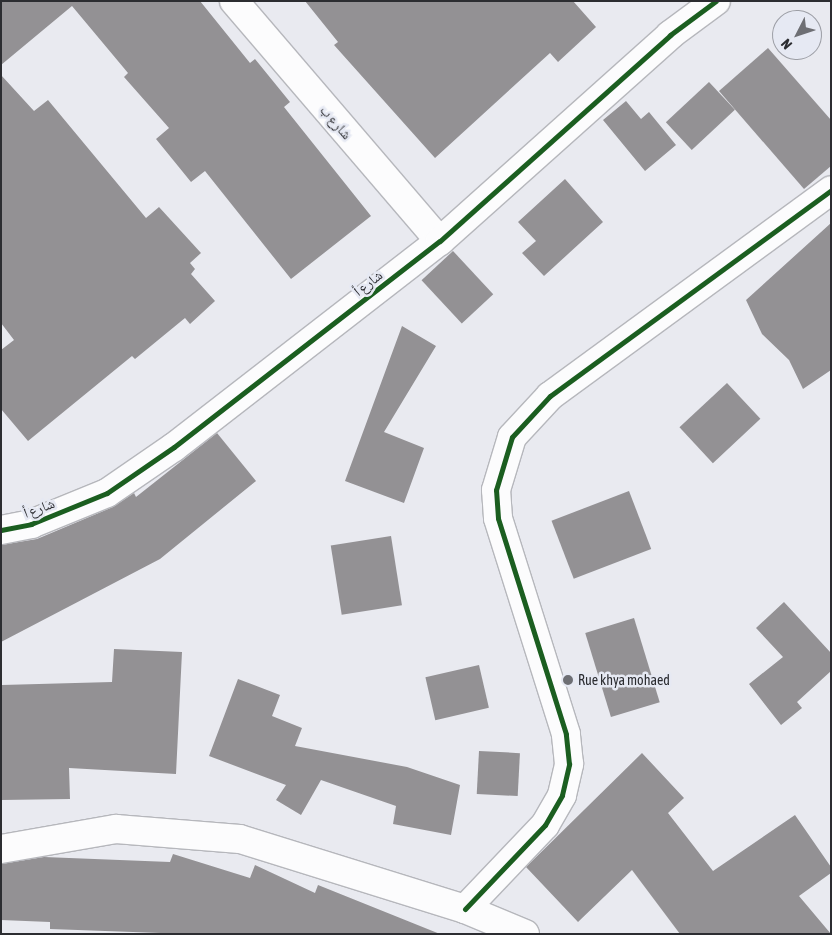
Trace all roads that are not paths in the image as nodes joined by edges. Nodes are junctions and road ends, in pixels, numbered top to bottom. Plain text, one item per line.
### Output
1 (234, 1) edge
2 (716, 1) edge
3 (831, 190) edge
4 (440, 241) junction
5 (1, 530) edge
6 (1, 849) edge
7 (465, 909) junction
8 (525, 934) edge

1 - 4 street, شارع ب
2 - 4 street, شارع أ
3 - 7 street
4 - 5 street, شارع أ
6 - 7 street
7 - 8 street

